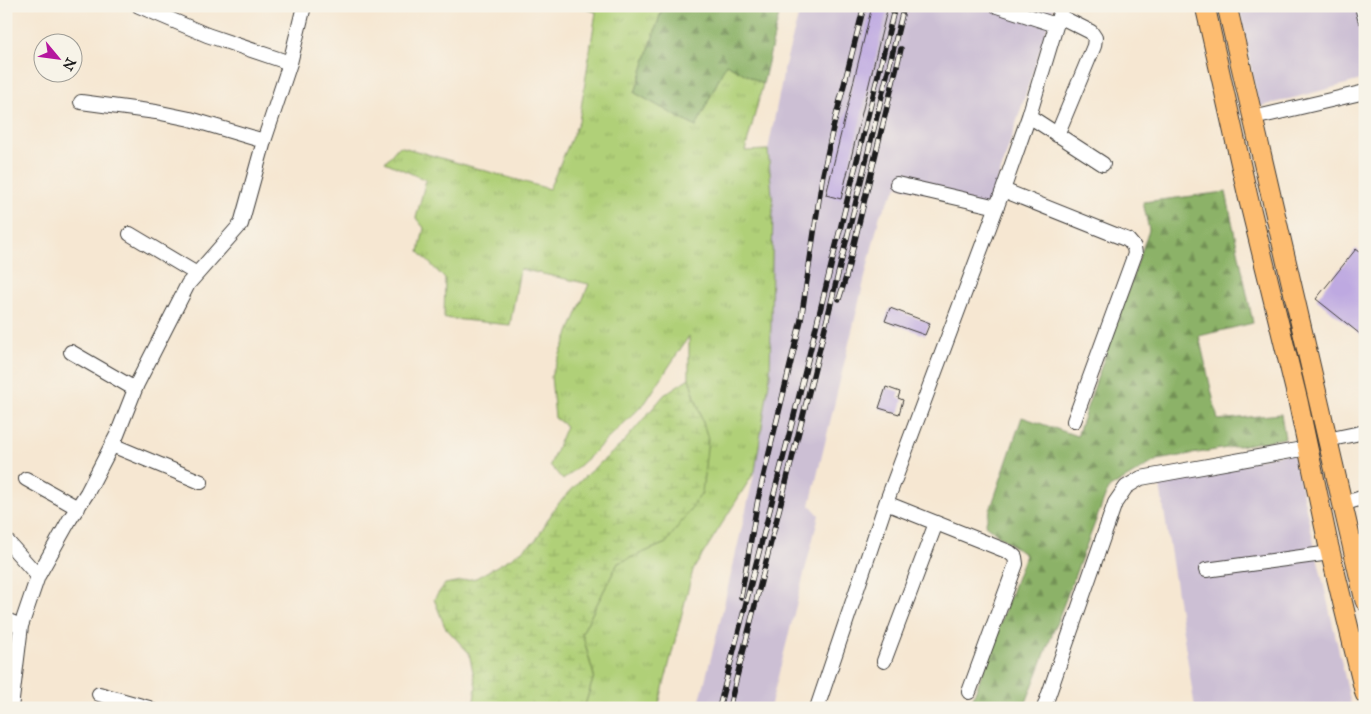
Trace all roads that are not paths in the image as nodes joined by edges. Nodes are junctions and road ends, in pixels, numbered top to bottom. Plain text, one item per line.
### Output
1 (139, 6) edge
2 (304, 6) edge
3 (996, 6) edge
4 (1205, 6) edge
5 (1227, 6) edge
6 (1362, 6) edge
7 (1059, 16) edge
8 (1365, 18) edge
9 (290, 63) junction
10 (1364, 90) edge
11 (1247, 95) junction
12 (1226, 100) junction
13 (81, 102) dead end
14 (1029, 116) junction
15 (1253, 118) junction
16 (1057, 135) junction
17 (264, 141) junction
18 (1103, 164) dead end
19 (897, 184) dead end
20 (1004, 190) junction
21 (997, 207) junction
22 (130, 234) dead end
23 (197, 274) junction
24 (71, 352) dead end
25 (135, 389) junction
26 (1074, 421) dead end
27 (1365, 432) edge
28 (1327, 440) junction
29 (112, 445) junction
30 (1308, 448) junction
31 (26, 479) dead end
32 (201, 482) dead end
33 (1365, 498) edge
34 (886, 503) junction
35 (1342, 504) junction
36 (78, 508) junction
37 (936, 523) junction
38 (1350, 539) junction
39 (6, 540) edge
40 (1329, 548) junction
41 (1206, 570) dead end
42 (38, 576) junction
43 (1365, 601) edge
44 (6, 620) edge
45 (21, 626) junction
46 (884, 661) dead end
47 (11, 669) edge
48 (969, 692) dead end
49 (100, 694) dead end
50 (1365, 694) edge
51 (11, 708) edge
52 (149, 708) edge
53 (817, 708) edge
54 (1044, 708) edge

1 - 9 street
2 - 9 street
3 - 7 street
4 - 12 main road
5 - 11 main road
6 - 8 street
7 - 14 street
7 - 16 street
9 - 17 street
10 - 15 street
11 - 12 main road
11 - 15 main road
12 - 30 main road
13 - 17 street
14 - 16 street
14 - 20 street
15 - 28 main road
16 - 18 street
17 - 23 street
19 - 21 street
20 - 21 street
20 - 26 street
21 - 34 street
22 - 23 street
23 - 25 street
24 - 25 street
25 - 29 street
27 - 28 street
28 - 35 main road
29 - 32 street
29 - 36 street
30 - 40 main road
30 - 54 street
31 - 36 street
33 - 35 street
34 - 37 street
34 - 53 street
35 - 38 main road
36 - 42 street
37 - 46 street
37 - 48 street
38 - 40 main road
38 - 43 main road
39 - 42 street
40 - 41 street
40 - 50 main road
42 - 45 street
44 - 45 street
45 - 47 street
47 - 51 street
49 - 52 street

